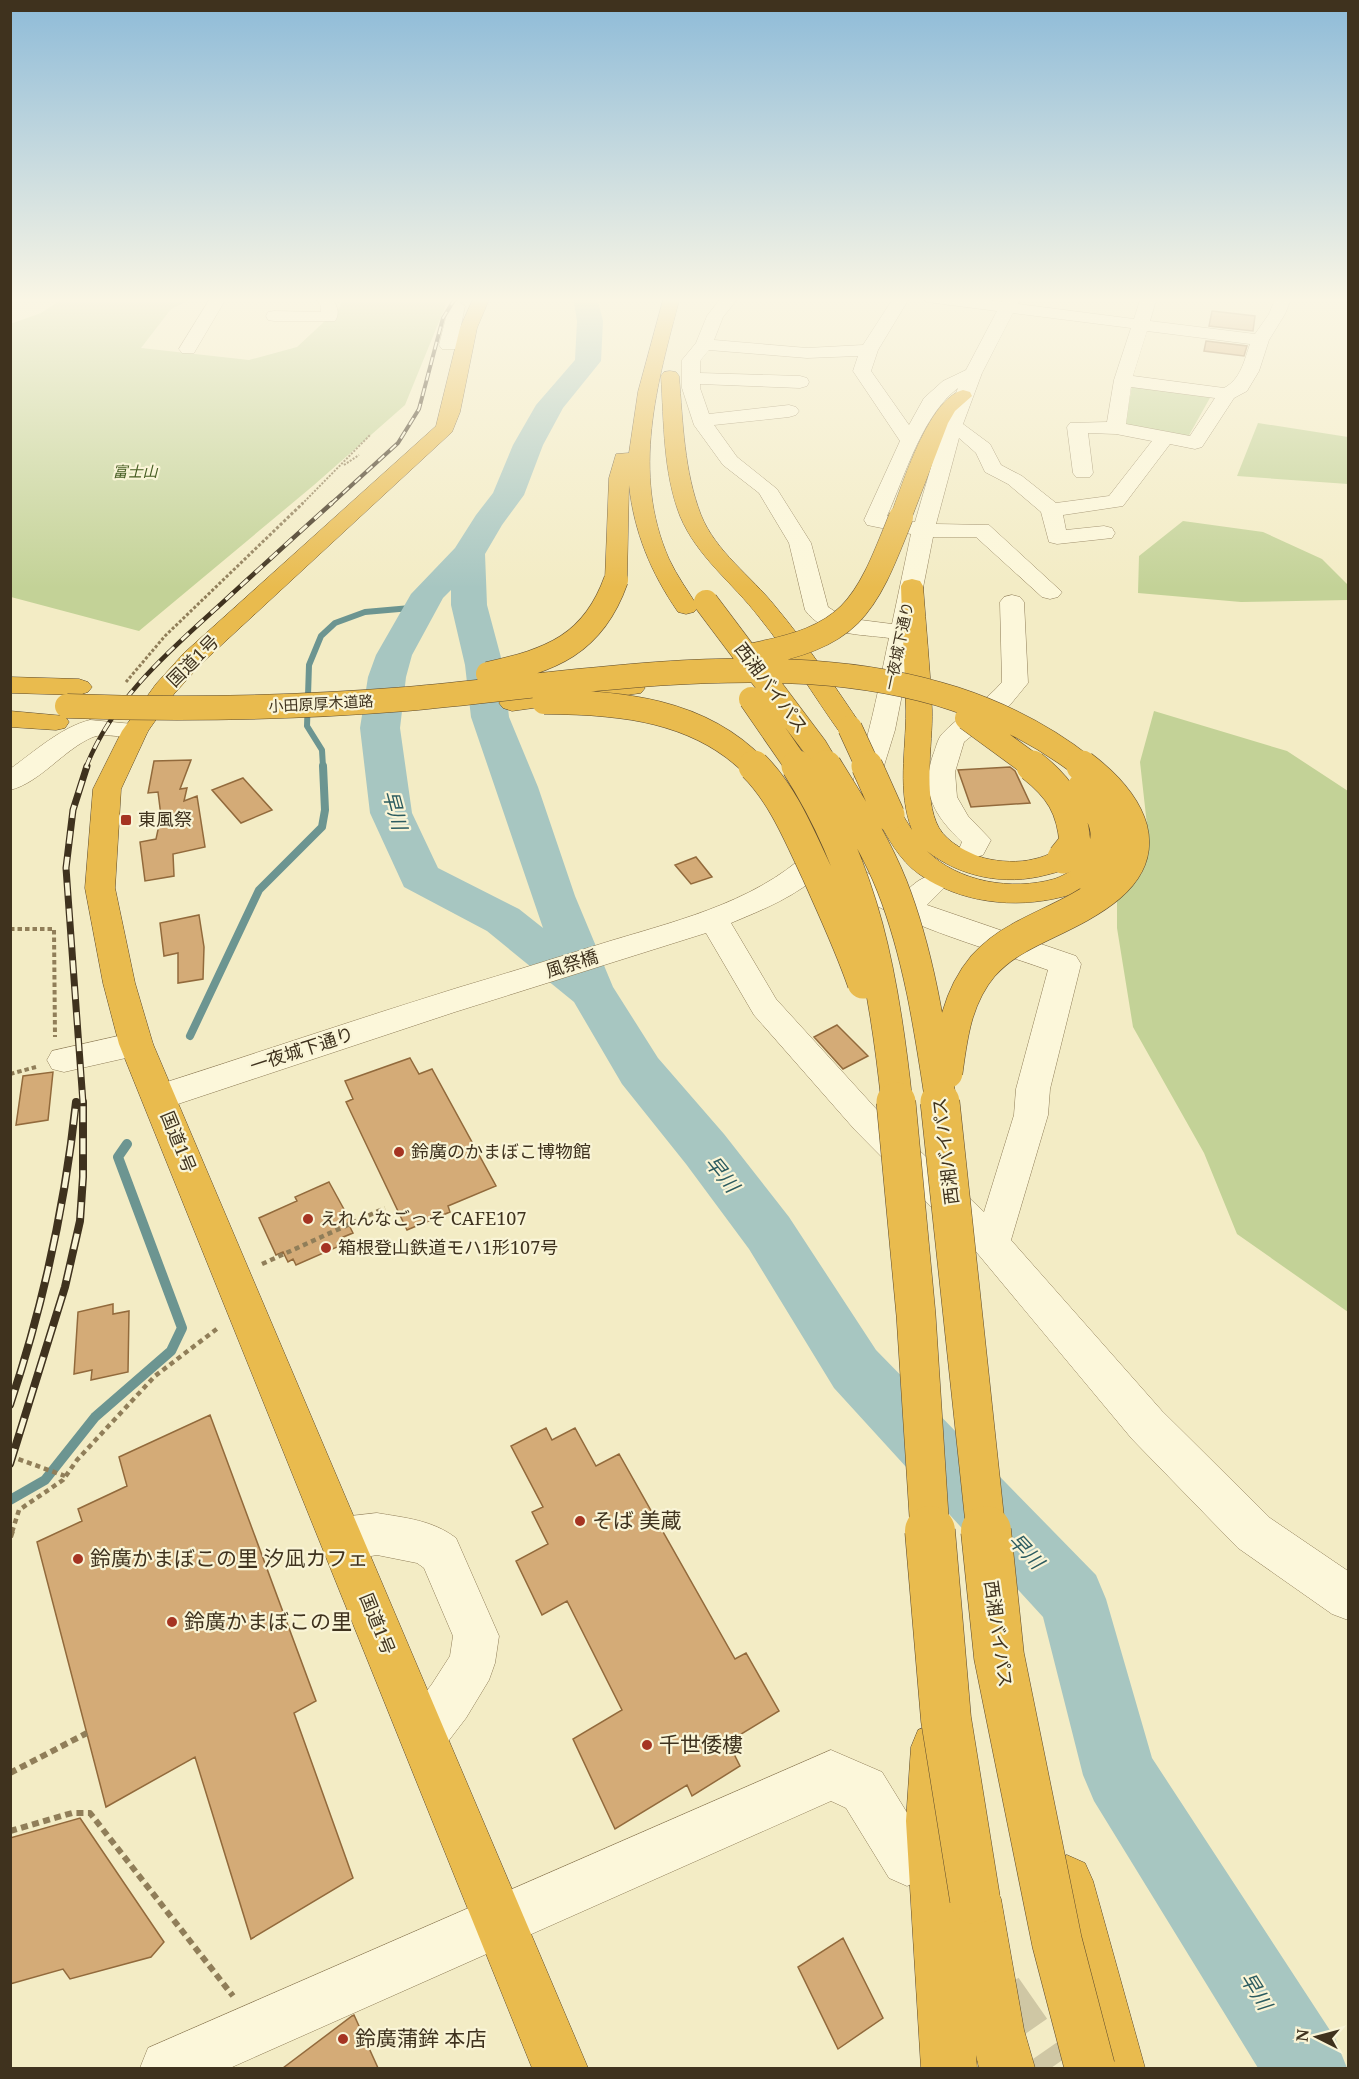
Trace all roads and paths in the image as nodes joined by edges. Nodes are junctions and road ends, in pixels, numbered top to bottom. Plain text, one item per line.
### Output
1 (455, 394) edge
2 (645, 394) edge
3 (672, 394) edge
4 (679, 394) edge
5 (693, 394) edge
6 (878, 394) edge
7 (940, 394) edge
8 (1121, 394) edge
9 (1227, 394) edge
10 (963, 396) joint
11 (644, 397) junction
12 (789, 411) dead end
13 (701, 421) junction
14 (952, 426) junction
15 (1116, 428) junction
16 (370, 435) dead end
17 (1165, 437) junction
18 (910, 441) junction
19 (359, 455) dead end
20 (338, 469) junction
21 (660, 473) dead end
22 (1083, 473) dead end
23 (1051, 510) junction
24 (923, 531) junction
25 (1104, 533) dead end
26 (912, 586) junction
27 (1050, 592) dead end
28 (696, 597) junction
29 (1012, 602) dead end
30 (902, 633) junction
31 (630, 675) junction
32 (10, 685) edge
33 (10, 702) edge
34 (512, 703) junction
35 (67, 705) junction
36 (10, 719) edge
37 (90, 728) junction
38 (135, 731) junction
39 (16, 774) edge
40 (973, 849) dead end
41 (819, 857) junction
42 (1075, 866) junction
43 (933, 884) dead end
44 (906, 907) junction
45 (706, 922) junction
46 (10, 929) edge
47 (444, 1004) joint
48 (136, 1044) junction
49 (64, 1060) joint
50 (895, 1088) junction
51 (160, 1097) junction
52 (944, 1128) junction
53 (385, 1208) dead end
54 (984, 1237) junction
55 (262, 1264) dead end
56 (219, 1327) dead end
57 (10, 1456) edge
58 (63, 1475) junction
59 (10, 1537) edge
60 (342, 1539) junction
61 (1348, 1598) edge
62 (999, 1656) junction
63 (940, 1661) junction
64 (87, 1733) dead end
65 (423, 1735) junction
66 (10, 1773) edge
67 (10, 1831) edge
68 (919, 1840) junction
69 (499, 1921) junction
70 (253, 2029) junction
71 (168, 2068) edge
72 (560, 2068) edge
73 (949, 2068) edge
74 (1007, 2068) edge
75 (1090, 2068) edge
76 (1116, 2068) edge

1 - 38 highway, 国道1号
2 - 11 highway, 西湘バイパス
3 - 21 highway
4 - 42 highway, bridge
5 - 13 street
6 - 18 street
7 - 18 street
8 - 15 street
9 - 17 street
10 - 14 street, 一夜城下通り
10 - 31 highway, bridge
11 - 28 highway, 西湘バイパス
11 - 35 highway, bridge
12 - 13 street
13 - 30 street
14 - 23 street
14 - 24 street, 一夜城下通り
15 - 17 street
15 - 22 street
16 - 20 path
17 - 23 street
18 - 24 street
19 - 20 path
20 - 37 path
23 - 25 street
24 - 26 street, 一夜城下通り
24 - 27 street
26 - 30 street, 一夜城下通り
26 - 42 highway
28 - 50 highway, 西湘バイパス, bridge
28 - 52 highway, 西湘バイパス, bridge
29 - 40 street
30 - 41 street, 一夜城下通り
31 - 35 highway, 小田原厚木道路, bridge
31 - 52 highway, bridge
32 - 35 highway
33 - 35 highway, 小田原厚木道路
34 - 35 highway, 小田原厚木道路
34 - 42 highway, bridge
34 - 50 highway, bridge
35 - 36 highway, 小田原厚木道路
37 - 38 street
37 - 39 street
38 - 48 highway, 国道1号
41 - 44 street
41 - 45 street, 一夜城下通り
43 - 44 street
44 - 54 street
45 - 47 street, 風祭橋
45 - 54 street
46 - 49 path
47 - 51 street, 一夜城下通り
48 - 49 street
48 - 51 highway, 国道1号
50 - 63 highway, 西湘バイパス, bridge
51 - 60 highway, 国道1号
52 - 62 highway, 西湘バイパス, bridge
53 - 55 path
54 - 61 street
56 - 58 path
57 - 58 path
58 - 59 path
60 - 65 highway, 国道1号
60 - 65 street
62 - 75 highway, 西湘バイパス, bridge
62 - 76 highway, bridge
63 - 68 highway, bridge
63 - 74 highway, 西湘バイパス, bridge
64 - 66 path
65 - 69 highway, 国道1号
67 - 70 path
68 - 69 street
68 - 73 highway
69 - 70 street
69 - 72 highway, 国道1号
70 - 71 street

